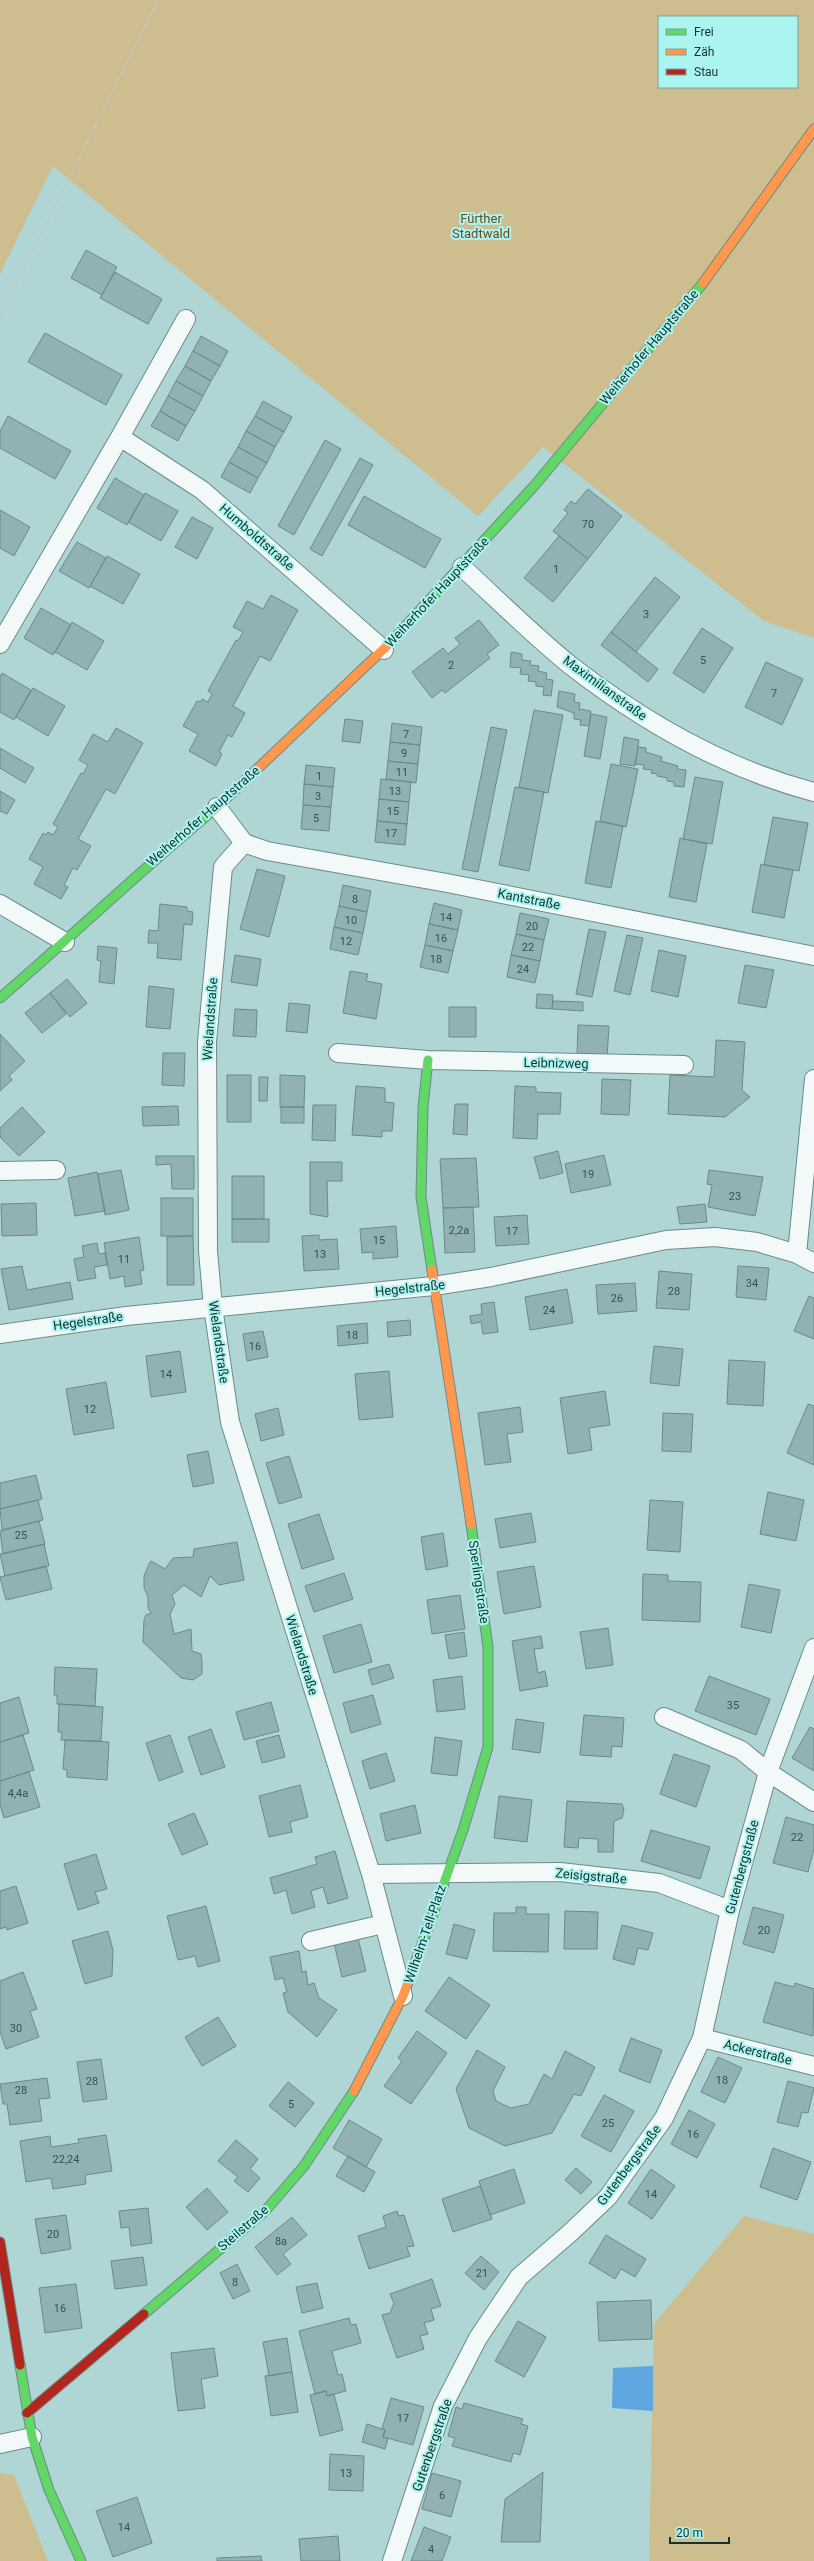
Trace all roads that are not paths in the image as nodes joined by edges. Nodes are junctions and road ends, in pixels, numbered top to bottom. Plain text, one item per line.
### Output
1 (814, 129) edge
2 (186, 320) dead end
3 (120, 437) junction
4 (462, 567) junction
5 (0, 644) edge
6 (384, 650) junction
7 (814, 792) edge
8 (217, 806) junction
9 (244, 843) junction
10 (0, 904) edge
11 (65, 942) junction
12 (814, 956) edge
13 (0, 998) edge
14 (338, 1053) dead end
15 (428, 1060) junction
16 (684, 1065) dead end
17 (814, 1079) edge
18 (56, 1170) dead end
19 (0, 1172) edge
20 (797, 1254) junction
21 (814, 1262) edge
22 (434, 1286) junction
23 (213, 1307) junction
24 (0, 1334) edge
25 (814, 1648) edge
26 (664, 1717) dead end
27 (768, 1772) junction
28 (814, 1802) edge
29 (371, 1874) junction
30 (446, 1874) junction
31 (730, 1910) junction
32 (383, 1924) junction
33 (311, 1941) dead end
34 (403, 1996) junction
35 (702, 2038) junction
36 (814, 2066) edge
37 (0, 2242) edge
38 (27, 2413) junction
39 (32, 2437) junction
40 (0, 2444) edge
41 (81, 2561) edge
42 (392, 2561) edge

1 - 4 street, Weiherhofer Hauptstraße
2 - 3 street
3 - 5 street
3 - 6 street, Humboldtstraße
4 - 6 street, Weiherhofer Hauptstraße
4 - 7 street, Maximilianstraße
6 - 8 street, Weiherhofer Hauptstraße
8 - 9 street
8 - 11 street, Weiherhofer Hauptstraße
9 - 12 street, Kantstraße
9 - 23 street, Wielandstraße
10 - 11 street
11 - 13 street, Weiherhofer Hauptstraße
14 - 15 street, Leibnizweg
15 - 16 street, Leibnizweg
15 - 22 street
17 - 20 street
18 - 19 street
20 - 21 street, Hegelstraße
20 - 22 street, Hegelstraße
22 - 23 street, Hegelstraße
22 - 30 street, Sperlingstraße
23 - 24 street, Hegelstraße
23 - 29 street, Wielandstraße
25 - 27 street, Gutenbergstraße
26 - 27 street
27 - 28 street
27 - 31 street, Gutenbergstraße
29 - 30 street, Wilhelm-Tell-Platz
29 - 32 street, Wilhelm-Tell-Platz
30 - 31 street, Zeisigstraße
30 - 34 street, Wilhelm-Tell-Platz
31 - 35 street, Gutenbergstraße
32 - 33 street
32 - 34 street, Wilhelm-Tell-Platz
34 - 38 street, Steilstraße
35 - 36 street, Ackerstraße
35 - 42 street, Gutenbergstraße
37 - 38 street
38 - 39 street
39 - 40 street
39 - 41 street

